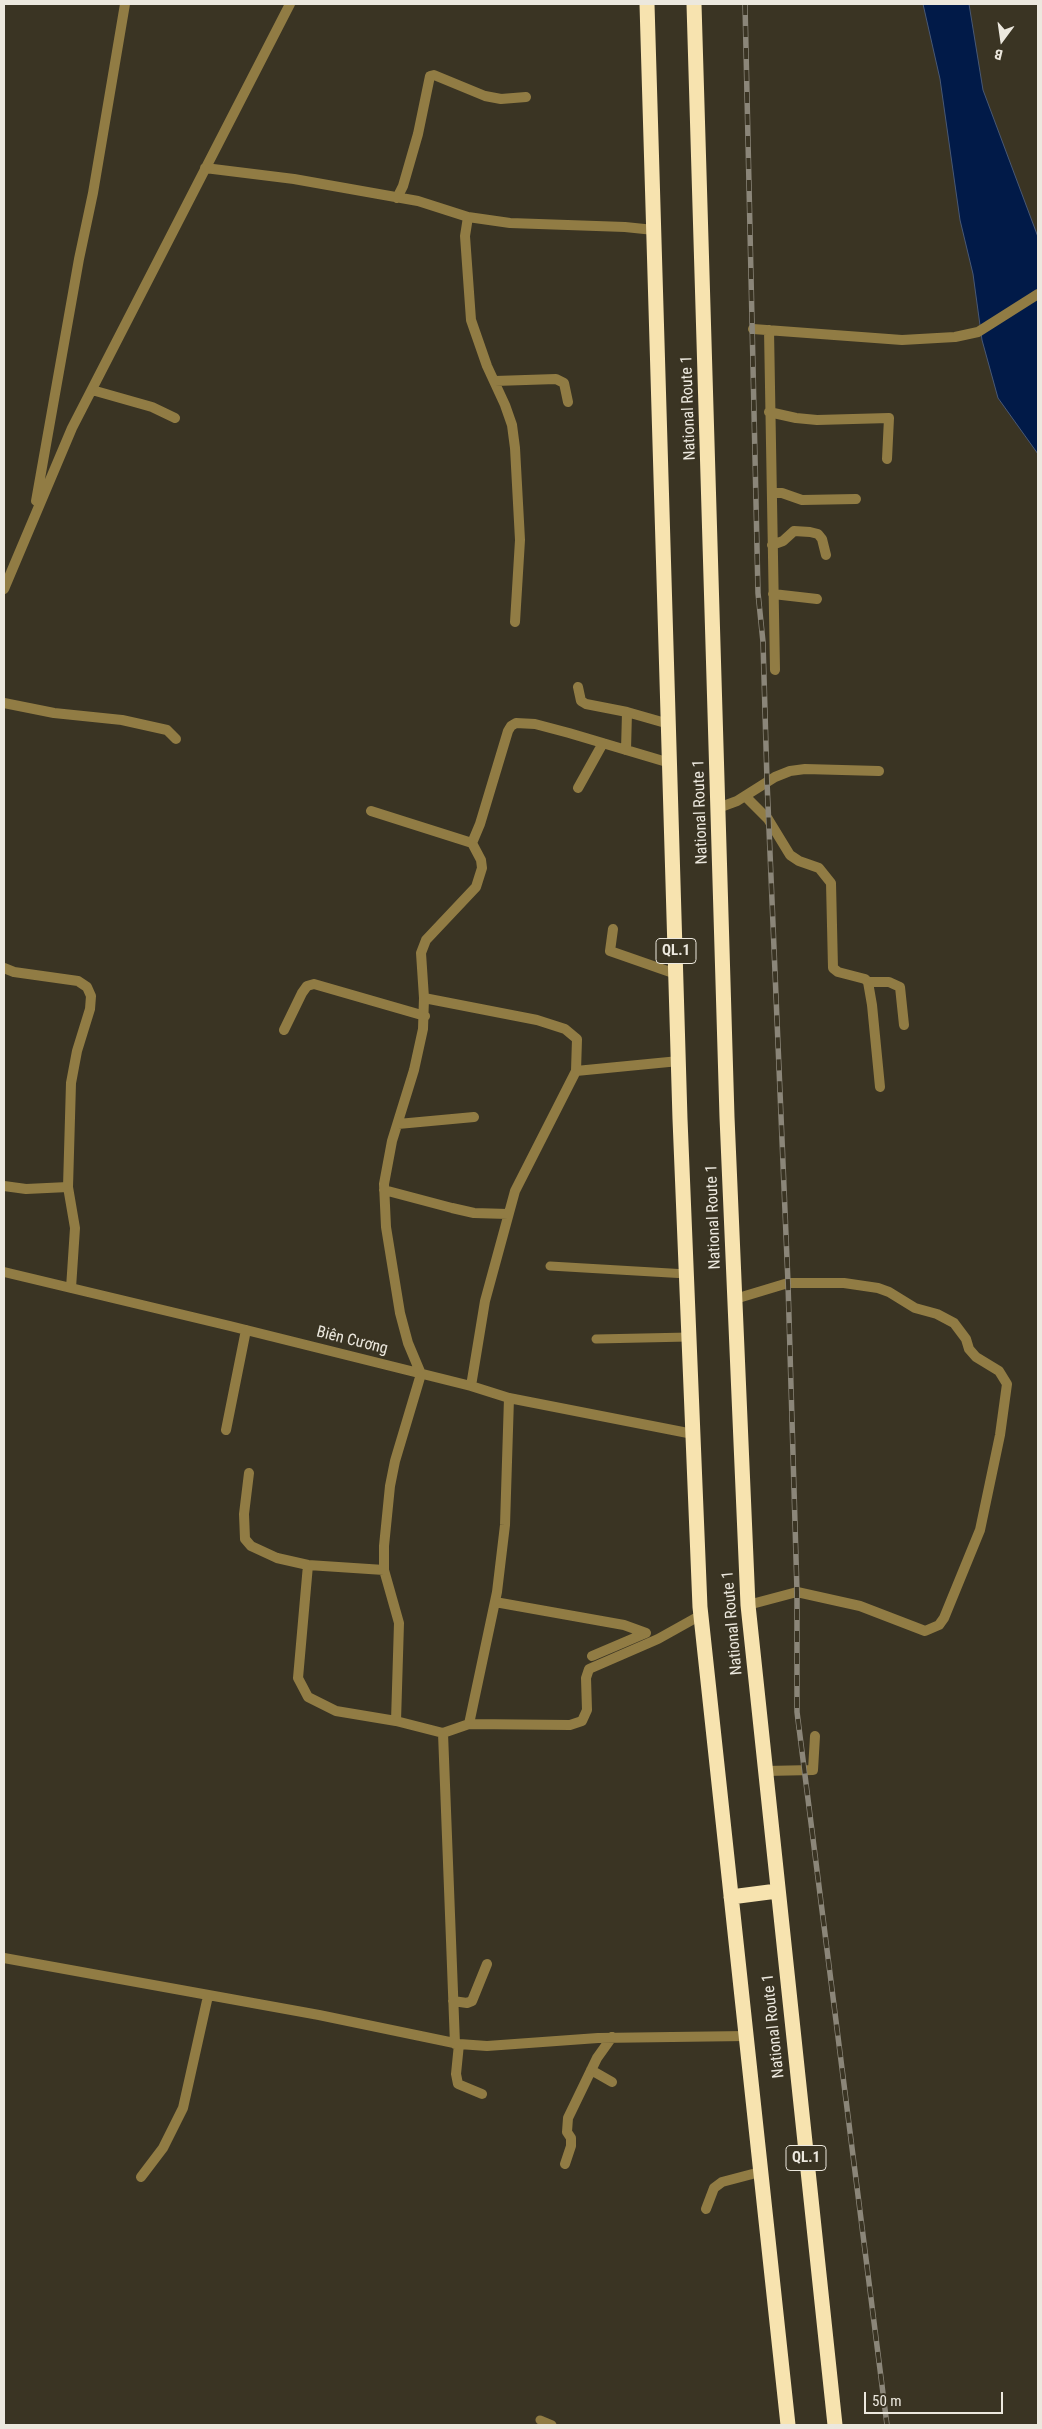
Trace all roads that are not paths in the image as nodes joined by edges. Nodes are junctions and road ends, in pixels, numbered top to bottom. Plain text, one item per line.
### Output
1 (125, 4) edge
2 (290, 4) edge
3 (647, 4) edge
4 (694, 4) edge
5 (526, 97) dead end
6 (204, 168) junction
7 (397, 198) junction
8 (468, 217) junction
9 (654, 230) junction
10 (1038, 294) edge
11 (753, 329) dead end
12 (769, 330) junction
13 (495, 381) junction
14 (92, 390) junction
15 (568, 402) dead end
16 (769, 412) junction
17 (175, 418) dead end
18 (887, 459) dead end
19 (772, 493) junction
20 (856, 499) dead end
21 (32, 522) junction
22 (772, 545) junction
23 (826, 555) dead end
24 (4, 589) edge
25 (773, 594) junction
26 (817, 599) dead end
27 (515, 622) dead end
28 (775, 670) dead end
29 (578, 688) dead end
30 (4, 702) edge
31 (627, 712) junction
32 (669, 724) junction
33 (176, 739) dead end
34 (603, 743) junction
35 (626, 750) junction
36 (670, 763) junction
37 (879, 771) dead end
38 (578, 788) dead end
39 (745, 796) junction
40 (718, 808) junction
41 (371, 811) dead end
42 (472, 843) junction
43 (613, 929) dead end
44 (4, 968) edge
45 (676, 974) junction
46 (868, 982) junction
47 (424, 998) junction
48 (425, 1016) junction
49 (904, 1025) dead end
50 (284, 1030) dead end
51 (679, 1061) junction
52 (576, 1071) junction
53 (880, 1087) dead end
54 (474, 1117) dead end
55 (398, 1124) junction
56 (4, 1186) edge
57 (68, 1187) junction
58 (384, 1190) junction
59 (508, 1214) junction
60 (550, 1266) dead end
61 (4, 1272) edge
62 (687, 1274) junction
63 (72, 1288) junction
64 (735, 1299) junction
65 (246, 1330) junction
66 (689, 1336) junction
67 (596, 1339) dead end
68 (421, 1374) junction
69 (471, 1386) junction
70 (509, 1398) junction
71 (226, 1430) dead end
72 (693, 1434) junction
73 (249, 1473) dead end
74 (308, 1565) junction
75 (384, 1570) junction
76 (495, 1602) junction
77 (748, 1605) junction
78 (701, 1615) junction
79 (592, 1656) dead end
80 (396, 1721) junction
81 (469, 1724) junction
82 (443, 1733) junction
83 (815, 1736) dead end
84 (765, 1772) junction
85 (777, 1891) junction
86 (731, 1897) junction
87 (4, 1958) edge
88 (487, 1964) dead end
89 (208, 1996) junction
90 (453, 2001) junction
91 (746, 2036) junction
92 (612, 2037) junction
93 (457, 2044) junction
94 (591, 2070) junction
95 (612, 2082) dead end
96 (482, 2094) dead end
97 (566, 2164) dead end
98 (760, 2172) junction
99 (141, 2178) dead end
100 (706, 2209) dead end
101 (540, 2420) dead end
102 (552, 2425) edge
103 (788, 2425) edge
104 (835, 2425) edge

1 - 21 street
2 - 6 street
3 - 9 highway, National Route 1 / QL.1
4 - 40 highway, National Route 1 / QL.1
5 - 7 street
6 - 7 street
6 - 14 street
7 - 8 street
8 - 9 street
8 - 13 street
9 - 32 highway, National Route 1 / QL.1
10 - 12 street
11 - 12 street
12 - 16 street
13 - 15 street
13 - 27 street
14 - 17 street
14 - 21 street
16 - 18 street
16 - 19 street
19 - 20 street
19 - 22 street
21 - 24 street
22 - 23 street
22 - 25 street
25 - 26 street
25 - 28 street
29 - 31 street
30 - 33 street
31 - 32 street
31 - 35 street
32 - 36 highway, National Route 1 / QL.1
34 - 35 street
34 - 38 street
34 - 42 street
35 - 36 street
36 - 45 highway, National Route 1 / QL.1
37 - 39 street
39 - 40 street
39 - 46 street
40 - 64 highway, National Route 1 / QL.1
41 - 42 street
42 - 47 street
43 - 45 street
44 - 57 street
45 - 51 highway, National Route 1 / QL.1
46 - 49 street
46 - 53 street
47 - 48 street
47 - 52 street
48 - 50 street
48 - 55 street
51 - 52 street
51 - 62 highway, National Route 1 / QL.1
52 - 59 street
54 - 55 street
55 - 58 street
56 - 57 street
57 - 63 street
58 - 59 street
58 - 68 street
59 - 69 street
60 - 62 lane
61 - 63 street, Biên Cương
62 - 66 highway, National Route 1 / QL.1
63 - 65 street, Biên Cương
64 - 77 highway, National Route 1 / QL.1
64 - 77 street
65 - 68 street, Biên Cương
65 - 71 street
66 - 67 lane
66 - 72 highway, National Route 1 / QL.1
68 - 69 street, Biên Cương
68 - 75 street
69 - 70 street, Biên Cương
70 - 72 street, Biên Cương
70 - 76 street
72 - 78 highway, National Route 1 / QL.1
73 - 74 street
74 - 75 street
74 - 80 street
75 - 80 street
76 - 79 street
76 - 81 street
77 - 84 highway, National Route 1 / QL.1
78 - 81 street
78 - 86 highway, National Route 1 / QL.1
80 - 82 street
81 - 82 street
82 - 90 street
83 - 84 street
84 - 85 highway, National Route 1 / QL.1
85 - 86 highway
85 - 104 highway, National Route 1 / QL.1
86 - 91 highway, National Route 1 / QL.1
87 - 89 street
88 - 90 street
89 - 93 street
89 - 99 street
90 - 93 street
91 - 92 street
91 - 98 highway, National Route 1 / QL.1
92 - 93 street
92 - 94 street
93 - 96 street
94 - 95 street
94 - 97 street
98 - 100 street
98 - 103 highway, National Route 1 / QL.1
101 - 102 lane

